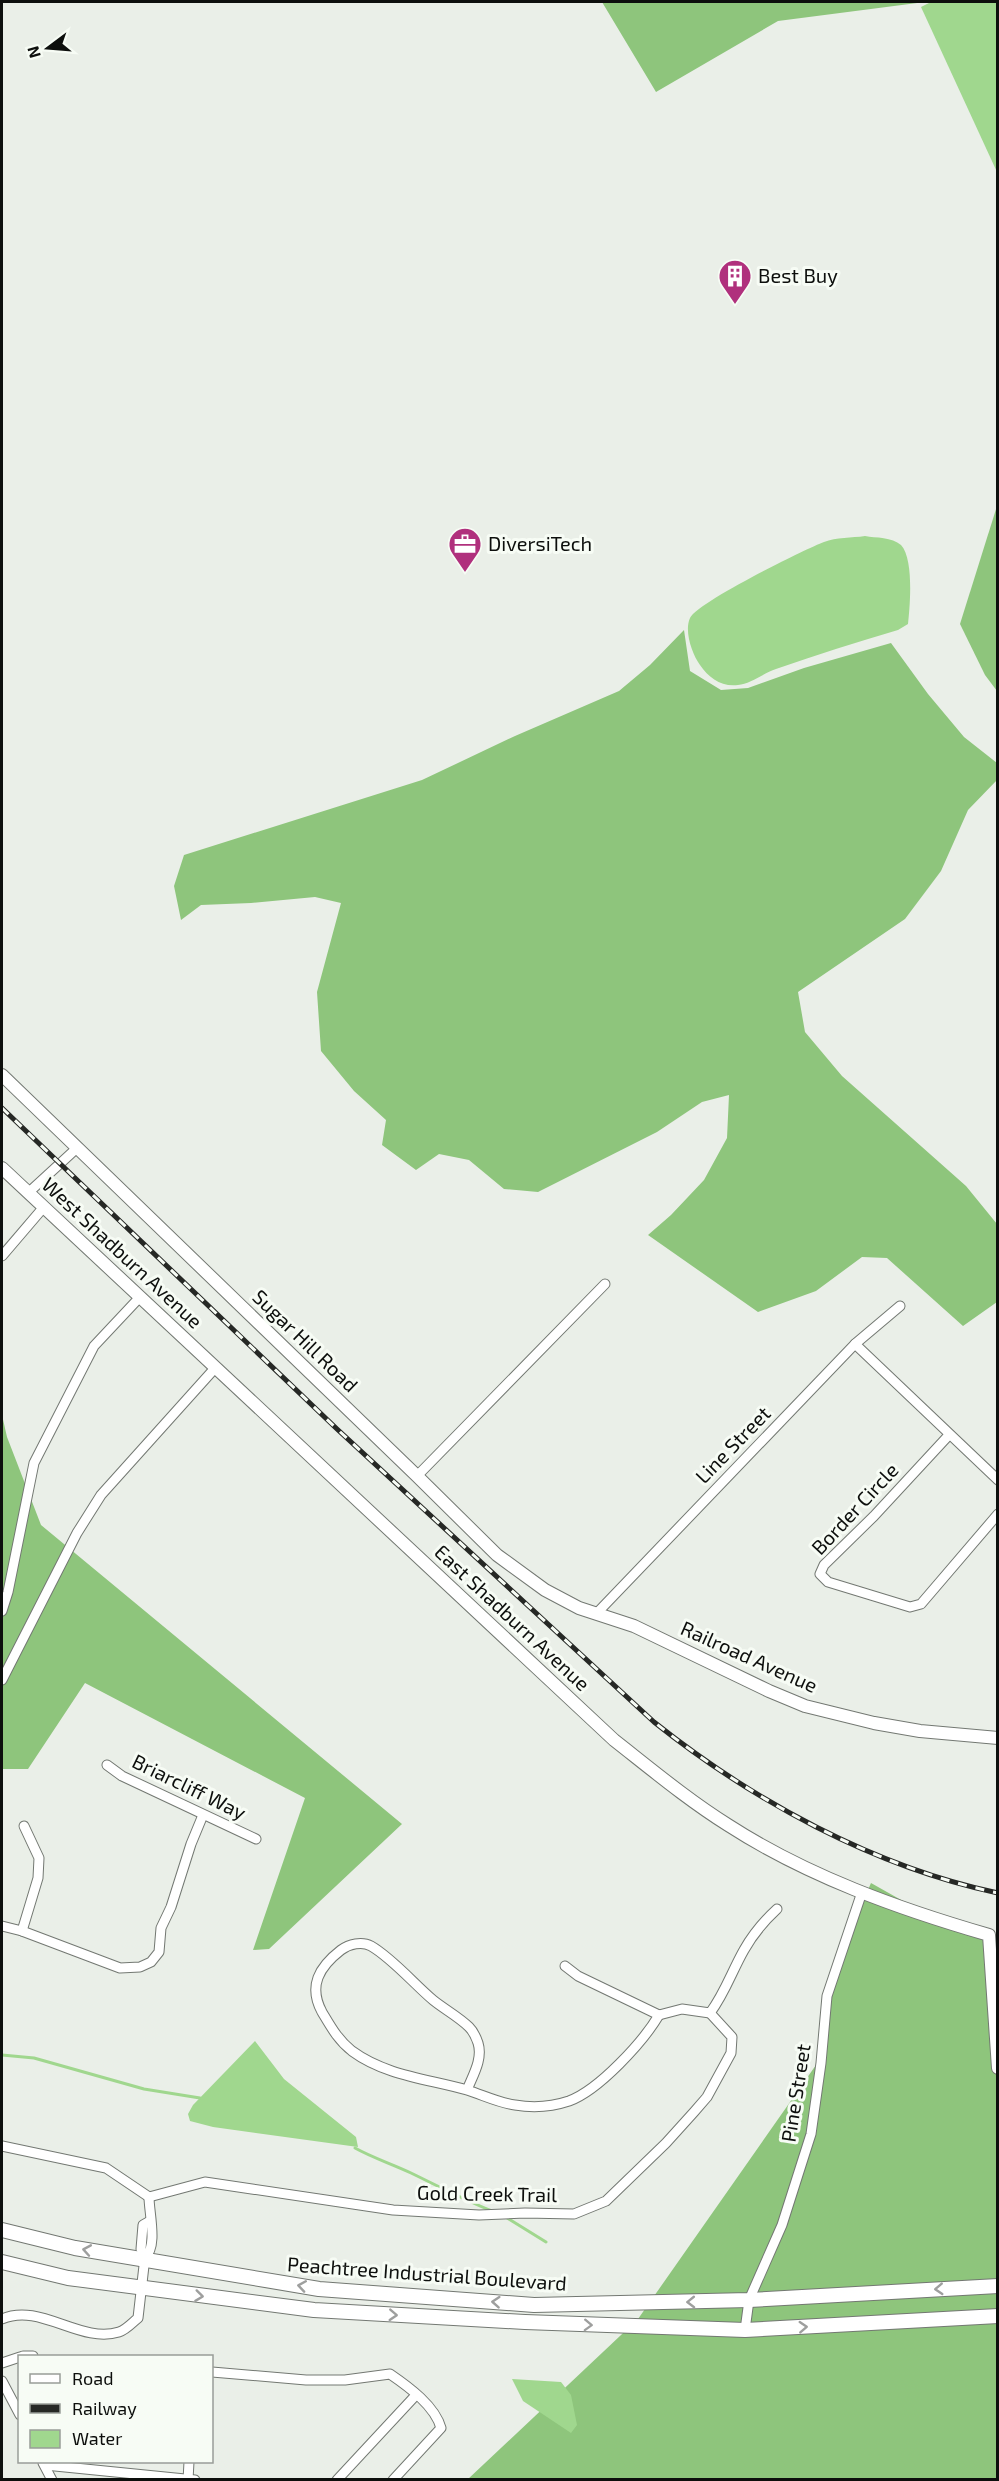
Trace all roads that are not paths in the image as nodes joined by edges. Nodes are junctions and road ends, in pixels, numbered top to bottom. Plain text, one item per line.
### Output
1 (2, 1074) edge
2 (77, 1148) junction
3 (2, 1168) edge
4 (28, 1193) junction
5 (43, 1208) junction
6 (2, 1256) edge
7 (605, 1284) dead end
8 (140, 1297) junction
9 (900, 1306) dead end
10 (855, 1344) junction
11 (216, 1367) junction
12 (949, 1435) junction
13 (417, 1476) junction
14 (998, 1480) edge
15 (998, 1514) edge
16 (2, 1611) edge
17 (596, 1614) junction
18 (2, 1680) edge
19 (998, 1737) edge
20 (107, 1765) dead end
21 (203, 1815) junction
22 (24, 1826) dead end
23 (256, 1839) dead end
24 (862, 1892) junction
25 (777, 1909) dead end
26 (2, 1926) edge
27 (22, 1931) junction
28 (993, 1936) edge
29 (565, 1966) dead end
30 (710, 2013) junction
31 (659, 2015) junction
32 (998, 2068) edge
33 (467, 2090) junction
34 (2, 2146) edge
35 (148, 2198) junction
36 (2, 2230) edge
37 (144, 2258) junction
38 (2, 2262) edge
39 (998, 2286) edge
40 (141, 2288) junction
41 (749, 2300) junction
42 (998, 2316) edge
43 (2, 2319) edge
44 (745, 2330) junction
45 (18, 2358) edge
46 (2, 2363) edge
47 (213, 2372) edge
48 (2, 2381) edge
49 (416, 2396) junction
50 (18, 2411) edge
51 (44, 2463) edge
52 (189, 2463) edge
53 (188, 2479) edge
54 (52, 2480) edge
55 (195, 2480) edge
56 (337, 2480) edge
57 (393, 2480) edge

1 - 2 street, Sugar Hill Road
2 - 4 street
2 - 13 street, Sugar Hill Road
3 - 4 street, West Shadburn Avenue
4 - 5 street, West Shadburn Avenue
5 - 6 street
5 - 8 street, West Shadburn Avenue
7 - 13 street
8 - 11 street, West Shadburn Avenue
8 - 16 street
9 - 10 street, Line Street
10 - 12 street
10 - 17 street, Line Street
11 - 18 street
11 - 24 street, East Shadburn Avenue
12 - 14 street
12 - 15 street, Border Circle
13 - 17 street, Sugar Hill Road
17 - 19 street, Railroad Avenue
20 - 21 street, Briarcliff Way
21 - 23 street, Briarcliff Way
21 - 27 street
22 - 27 street
24 - 28 street, East Shadburn Avenue
24 - 41 street, Pine Street
25 - 30 street
26 - 27 street
28 - 32 street
29 - 31 street
30 - 31 street
30 - 35 street, Gold Creek Trail
31 - 33 street
33 - 33 street
34 - 35 street
35 - 37 street
37 -> 36 main road, Peachtree Industrial Boulevard
37 - 40 street
41 -> 37 main road, Peachtree Industrial Boulevard
38 - 40 main road, Peachtree Industrial Boulevard
39 -> 41 main road, Peachtree Industrial Boulevard
40 - 43 street
40 -> 44 main road, Peachtree Industrial Boulevard
41 - 44 street, Pine Street
44 -> 42 main road, Peachtree Industrial Boulevard
45 - 46 street
47 - 49 street
48 - 50 street
49 - 56 street
49 - 57 street
51 - 53 street
51 - 54 street
52 - 53 street
53 - 55 street

